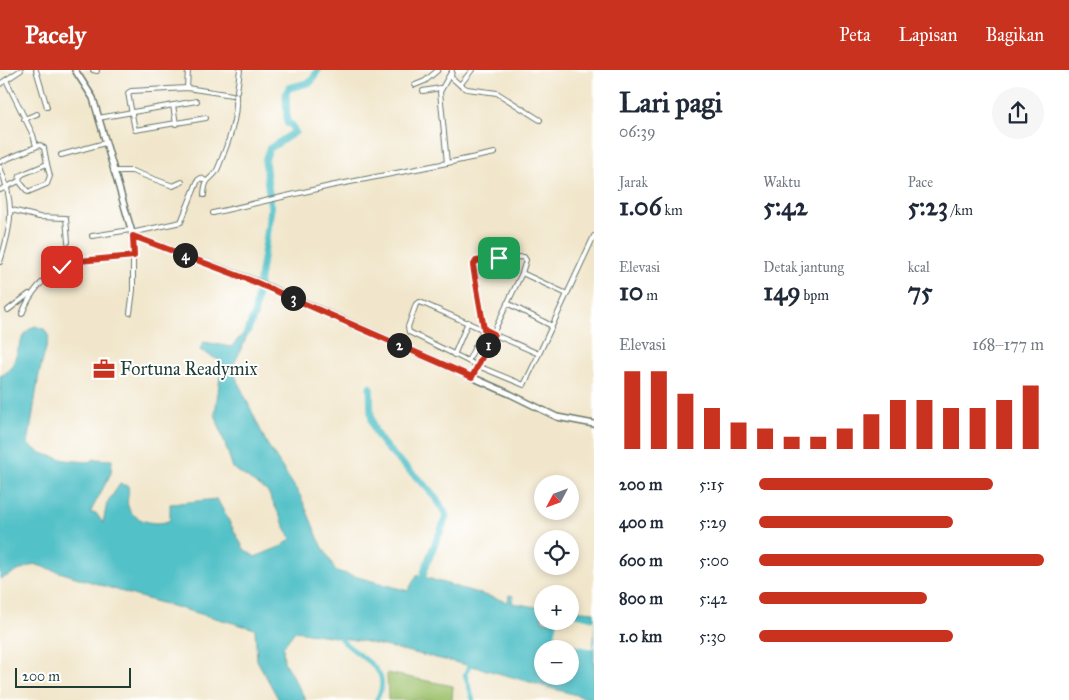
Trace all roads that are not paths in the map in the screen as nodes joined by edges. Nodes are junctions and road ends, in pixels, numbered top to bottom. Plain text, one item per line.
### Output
1 (21, 70) edge
2 (36, 70) edge
3 (75, 70) edge
4 (188, 70) edge
5 (240, 70) edge
6 (438, 70) edge
7 (472, 70) edge
8 (451, 72) edge
9 (6, 80) junction
10 (0, 84) edge
11 (415, 85) dead end
12 (460, 85) junction
13 (187, 88) junction
14 (440, 88) junction
15 (423, 91) dead end
16 (235, 93) junction
17 (197, 101) dead end
18 (173, 105) junction
19 (48, 107) dead end
20 (130, 112) junction
21 (37, 114) dead end
22 (98, 118) junction
23 (206, 118) dead end
24 (24, 119) junction
25 (540, 120) dead end
26 (176, 124) junction
27 (105, 143) junction
28 (36, 146) junction
29 (495, 153) dead end
30 (61, 155) dead end
31 (0, 162) edge
32 (447, 163) junction
33 (47, 164) junction
34 (0, 167) edge
35 (113, 171) junction
36 (19, 181) junction
37 (206, 181) junction
38 (182, 182) dead end
39 (8, 187) junction
40 (0, 190) edge
41 (204, 195) dead end
42 (12, 210) junction
43 (213, 213) dead end
44 (132, 233) junction
45 (92, 236) dead end
46 (594, 236) edge
47 (2, 242) edge
48 (68, 242) dead end
49 (134, 256) junction
50 (0, 262) edge
51 (522, 273) junction
52 (30, 294) junction
53 (567, 294) junction
54 (506, 303) junction
55 (8, 310) dead end
56 (130, 313) dead end
57 (22, 314) dead end
58 (468, 322) junction
59 (552, 326) junction
60 (484, 329) junction
61 (494, 334) junction
62 (539, 354) junction
63 (454, 355) junction
64 (468, 361) junction
65 (478, 366) junction
66 (472, 377) junction
67 (594, 424) edge

1 - 9 street
2 - 19 street
3 - 22 street
4 - 13 street
5 - 16 street
6 - 11 street
7 - 12 street
8 - 12 street
8 - 14 street
9 - 10 street
9 - 24 street
12 - 25 street
13 - 16 street
13 - 20 street
14 - 15 street
14 - 32 street
16 - 37 street
17 - 18 street
18 - 20 street
18 - 26 street
20 - 22 street
20 - 26 street
21 - 24 street
22 - 27 street
23 - 26 street
24 - 28 street
27 - 30 street
27 - 35 street
28 - 31 street
28 - 33 street
29 - 32 street
32 - 43 street
33 - 36 street
33 - 36 street
34 - 39 street
35 - 38 street
35 - 44 street
36 - 39 street
37 - 41 street
37 - 44 street
39 - 40 street
39 - 42 street
42 - 47 street
42 - 48 street
44 - 45 street
44 - 49 street
44 - 66 street
46 - 53 street
47 - 50 street
49 - 52 street
49 - 56 street
51 - 53 street
51 - 54 street
51 - 60 street
52 - 55 street
52 - 57 street
53 - 59 street
54 - 59 street
54 - 61 street
58 - 60 street
58 - 63 street
58 - 63 street
59 - 62 street
60 - 61 street
60 - 64 street
61 - 62 street
61 - 65 street
62 - 65 street
63 - 64 street
64 - 65 street
65 - 66 street
66 - 67 street

